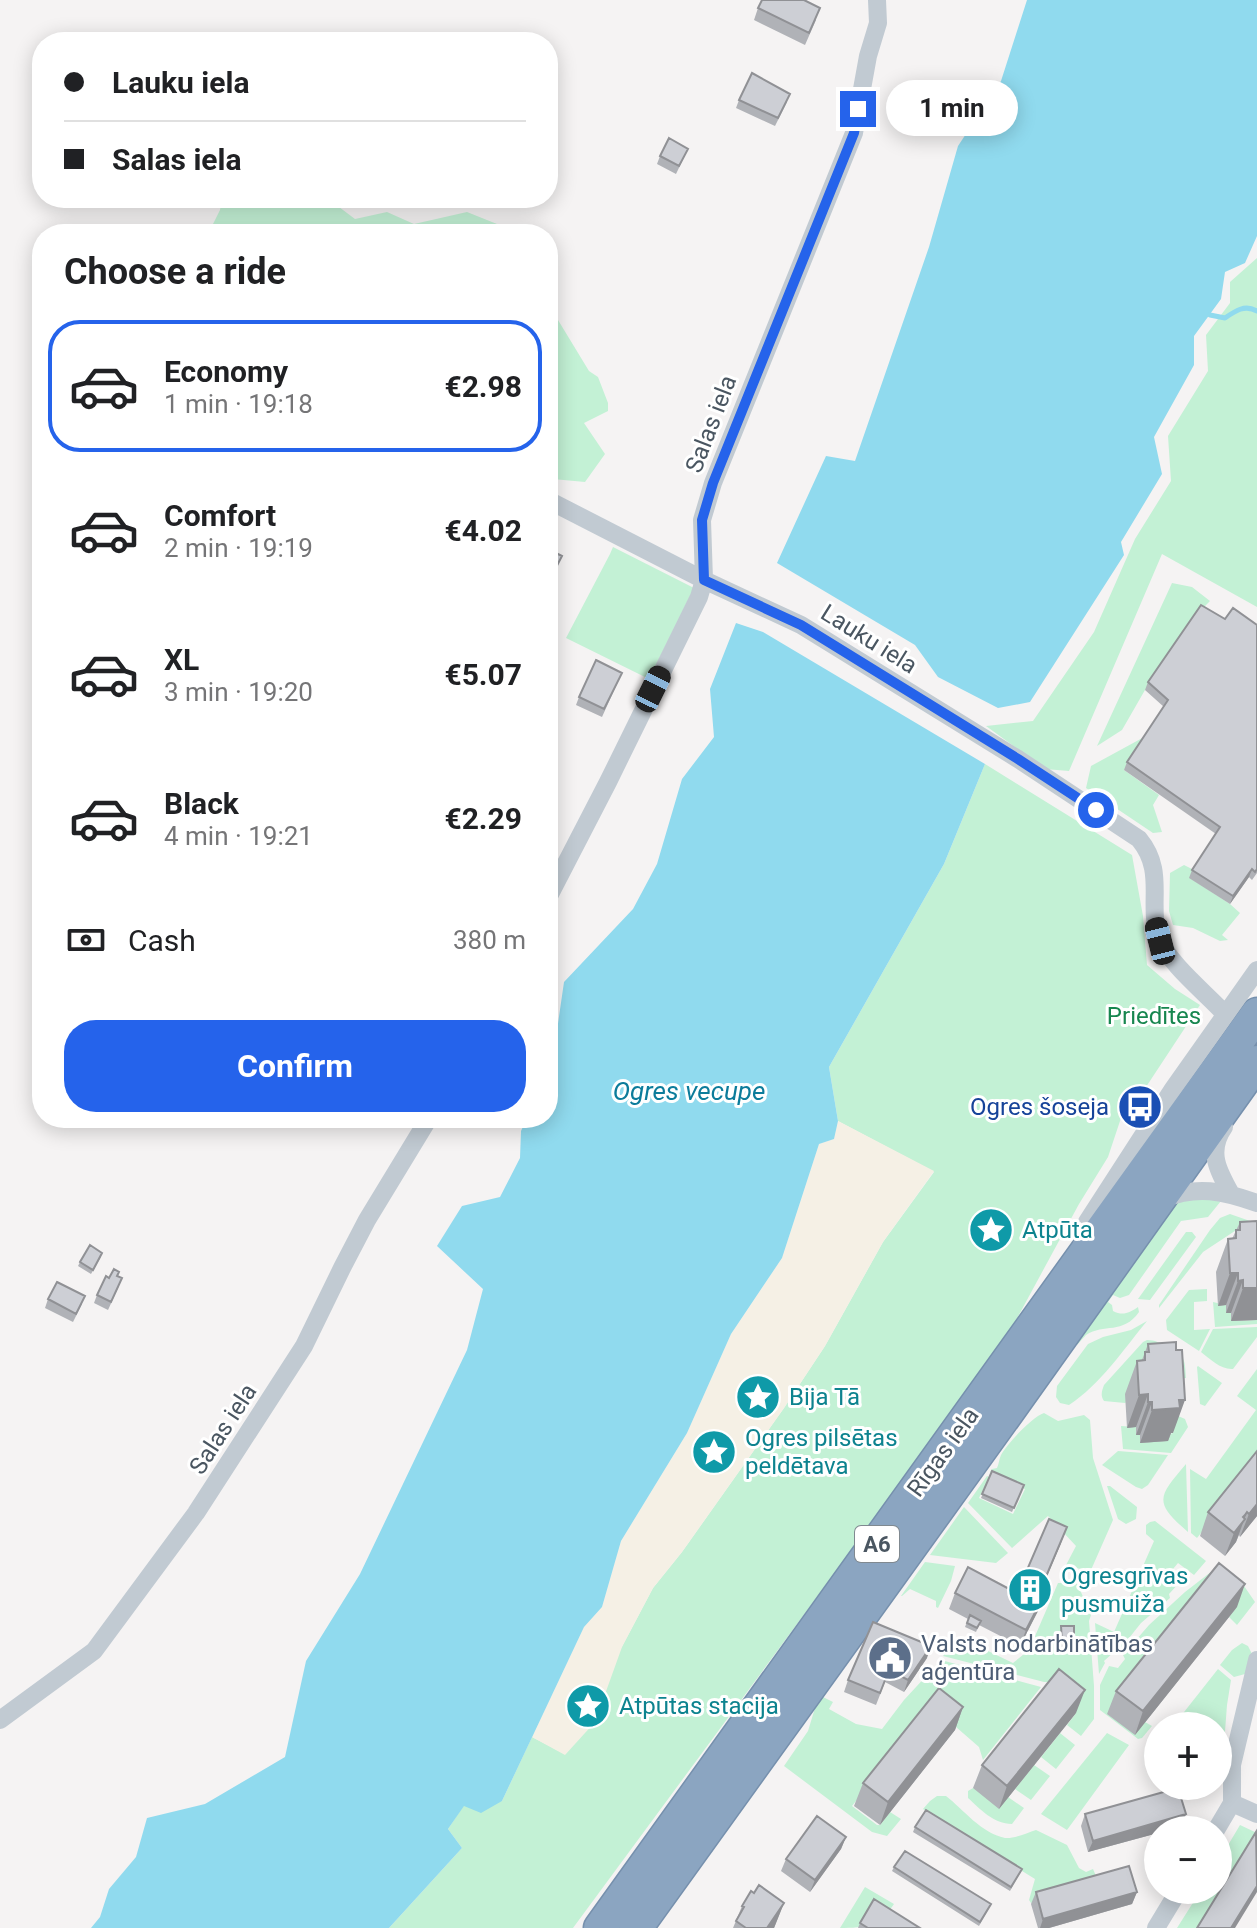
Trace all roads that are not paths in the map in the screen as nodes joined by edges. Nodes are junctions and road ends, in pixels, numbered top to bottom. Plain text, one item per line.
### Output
1 (877, 0) edge
2 (558, 505) edge
3 (704, 580) junction
4 (558, 879) edge
5 (1257, 970) edge
6 (1225, 1014) junction
7 (1257, 1014) edge
8 (1257, 1064) edge
9 (423, 1128) edge
10 (1231, 1194) junction
11 (1157, 1202) junction
12 (1257, 1203) edge
13 (1079, 1264) junction
14 (1257, 1660) edge
15 (0, 1720) edge
16 (1232, 1803) junction
17 (1257, 1814) edge
18 (1224, 1816) edge
19 (1171, 1904) edge
20 (634, 1914) edge
21 (600, 1928) edge
22 (1156, 1928) edge

1 - 3 street, Salas iela
2 - 3 street, Lauku iela
3 - 4 street, Salas iela
3 - 6 street, Lauku iela
5 - 6 street
6 - 13 street
7 - 13 highway, Rīgas iela / A6
8 - 10 street
8 - 11 highway, Rīgas iela / A6
9 - 15 street, Salas iela
10 - 11 street
10 - 12 street
11 - 20 highway, Rīgas iela / A6
13 - 20 highway, Rīgas iela / A6
14 - 16 street
16 - 17 street
16 - 18 street
19 - 22 street
20 - 21 highway, Rīgas iela / A6

